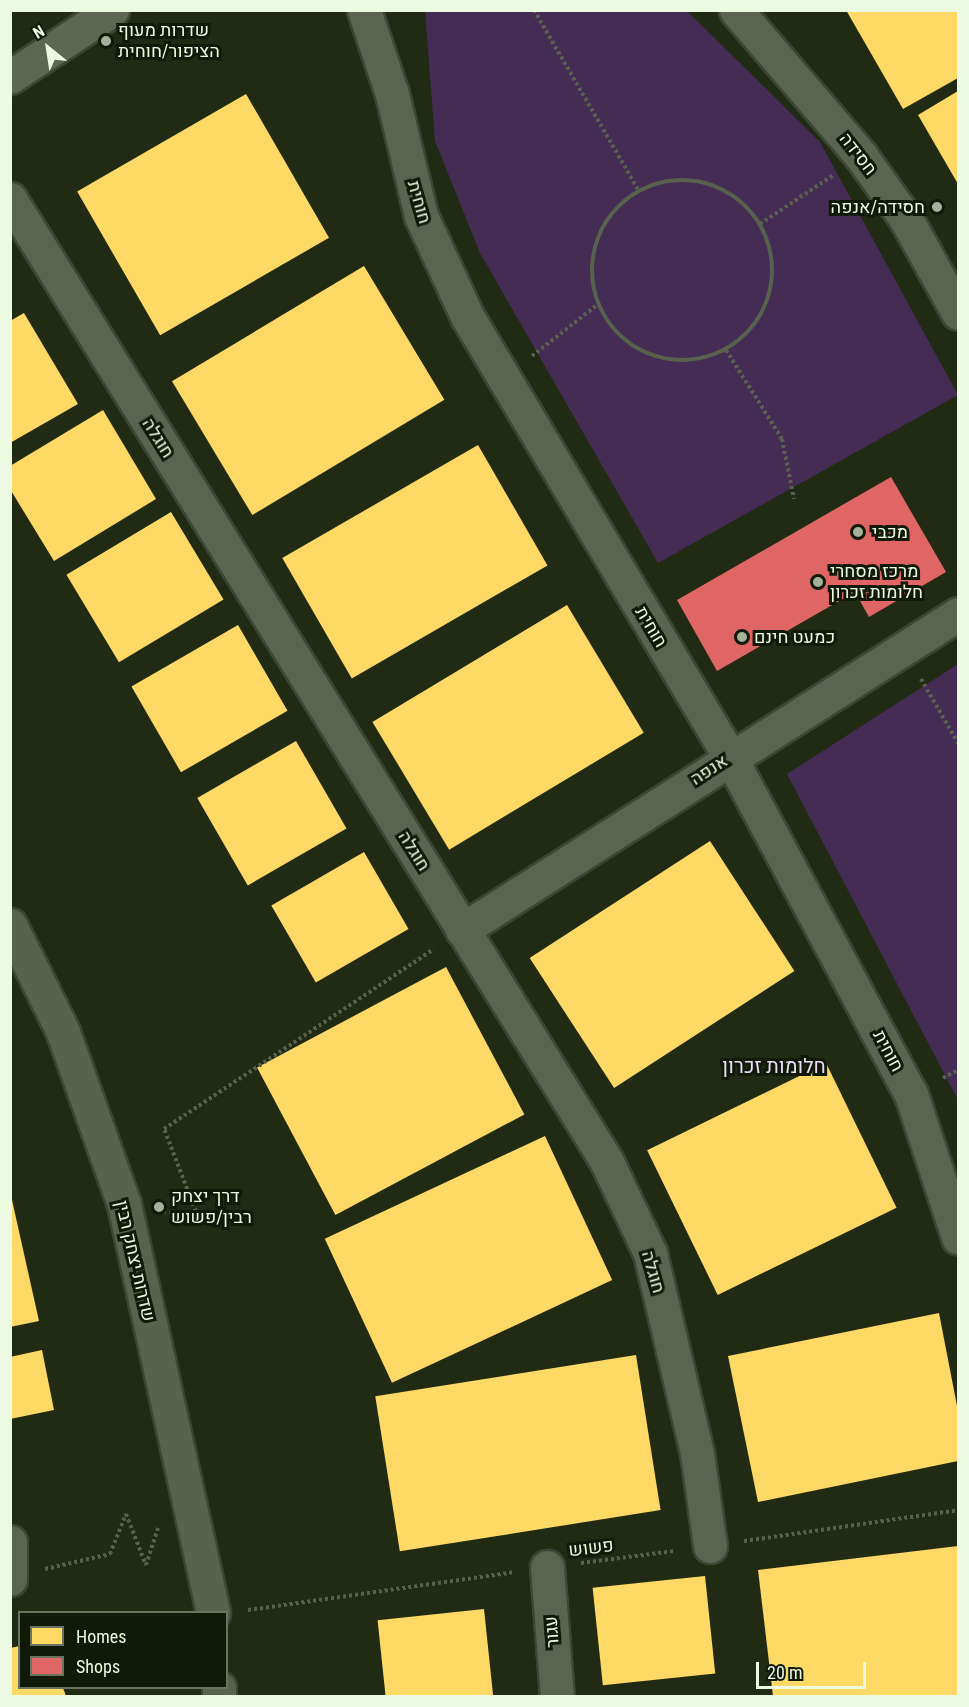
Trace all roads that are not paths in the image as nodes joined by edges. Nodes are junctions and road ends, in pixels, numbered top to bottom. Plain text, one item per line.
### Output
1 (112, 10) edge
2 (364, 10) edge
3 (736, 10) edge
4 (10, 77) edge
5 (10, 199) edge
6 (958, 313) edge
7 (958, 614) edge
8 (730, 757) junction
9 (10, 925) edge
10 (462, 930) junction
11 (958, 1237) edge
12 (10, 1542) edge
13 (710, 1546) road end
14 (547, 1567) road end
15 (11, 1578) edge
16 (225, 1611) edge
17 (557, 1696) edge

1 - 4 street
2 - 8 street, חוחית
3 - 6 street, חסידה
5 - 10 street, חוגלה
7 - 8 street, אנפה
8 - 10 street, אנפה
8 - 11 street, חוחית
9 - 16 main road, שדרות יצחק רבין
10 - 13 street, חוגלה
12 - 15 street
14 - 17 street, עגור

